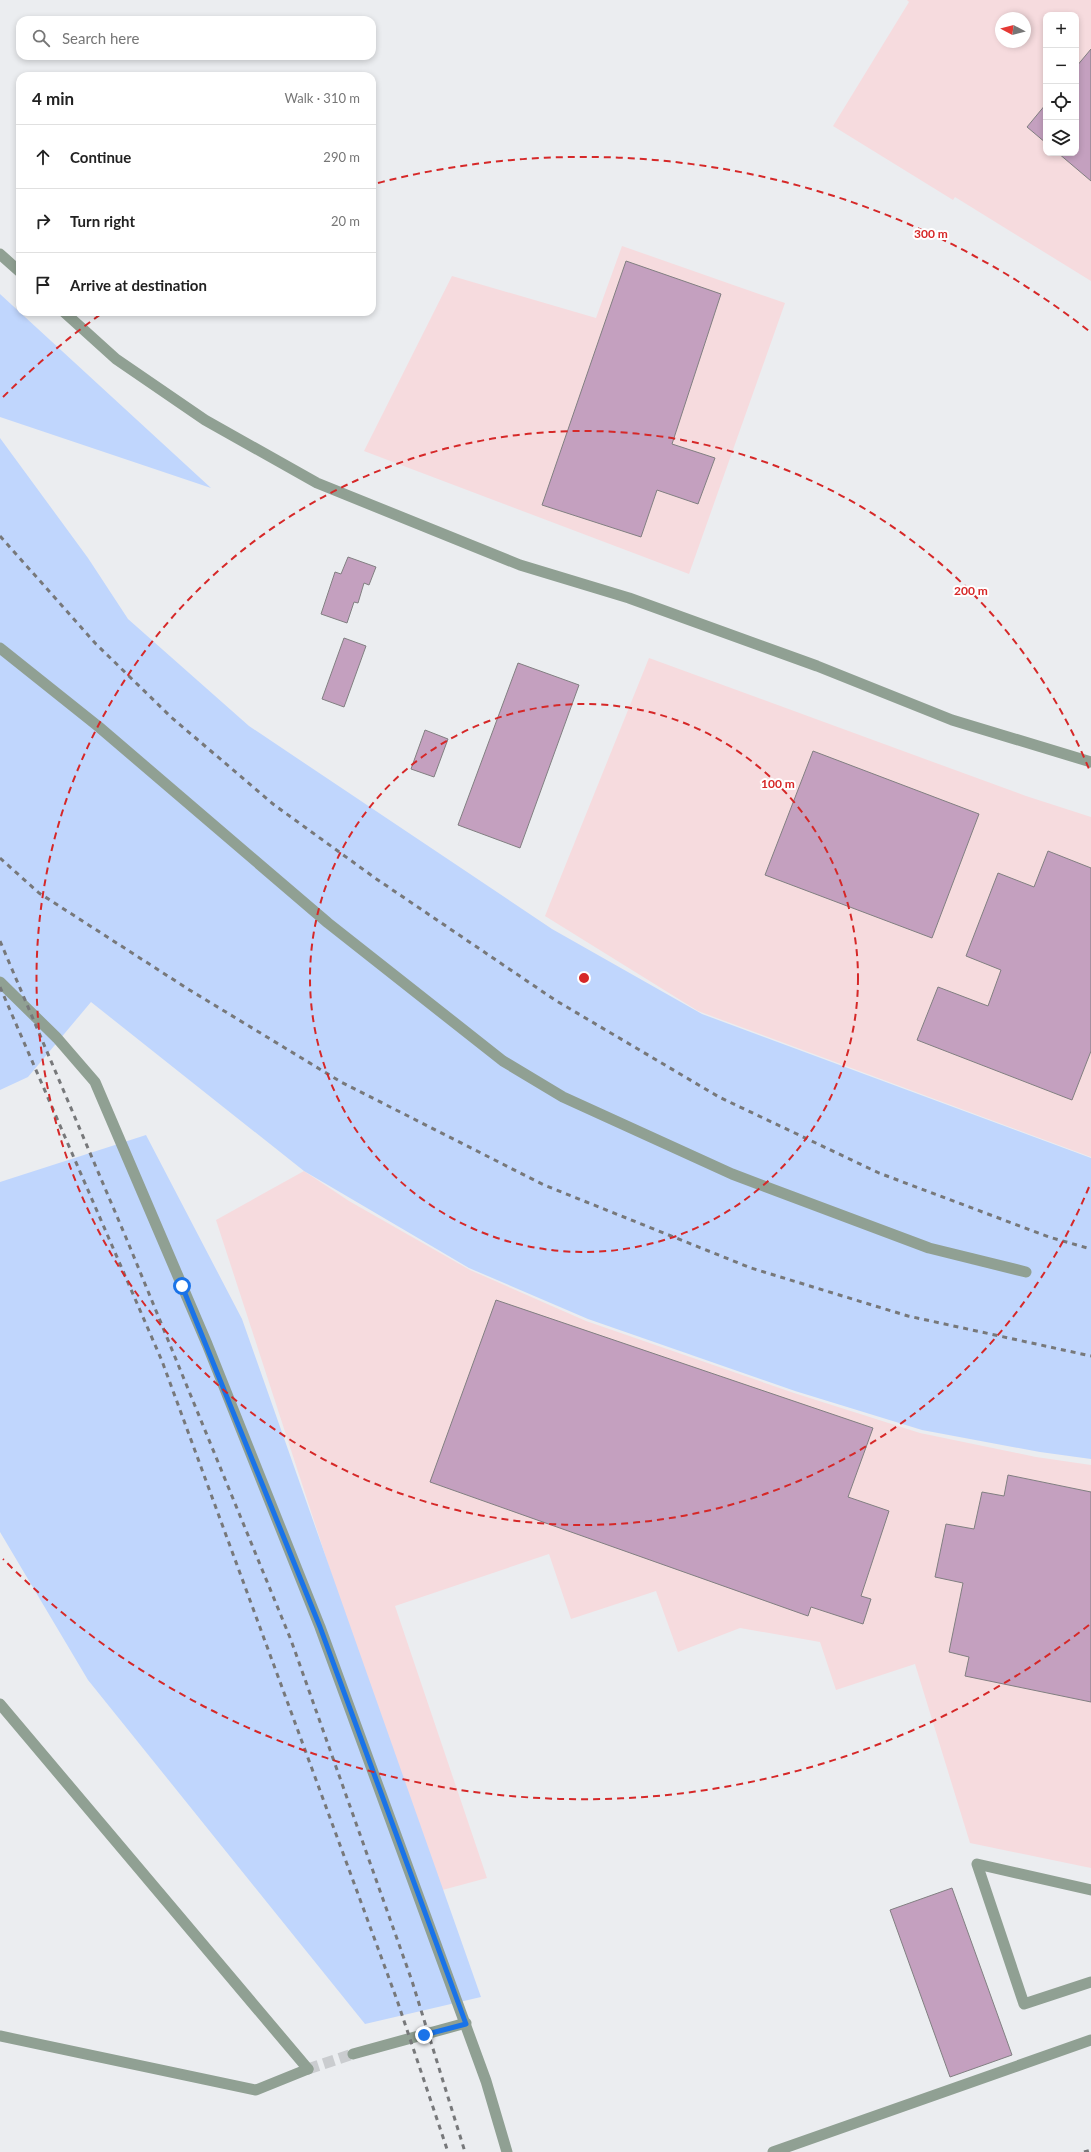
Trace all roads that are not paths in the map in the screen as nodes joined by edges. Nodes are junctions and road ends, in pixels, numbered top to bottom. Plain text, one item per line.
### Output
1 (0, 254) edge
2 (16, 268) edge
3 (68, 316) edge
4 (0, 648) edge
5 (1091, 762) edge
6 (0, 982) edge
7 (1026, 1272) dead end
8 (0, 1704) edge
9 (1091, 1890) edge
10 (1091, 1982) edge
11 (466, 2024) junction
12 (0, 2036) edge
13 (1091, 2040) edge
14 (354, 2054) tunnel mouth
15 (507, 2152) edge
16 (773, 2152) edge

1 - 2 street
3 - 5 street
4 - 7 street
6 - 11 street
8 - 12 street
9 - 10 street
11 - 14 street
11 - 15 street
13 - 16 street

